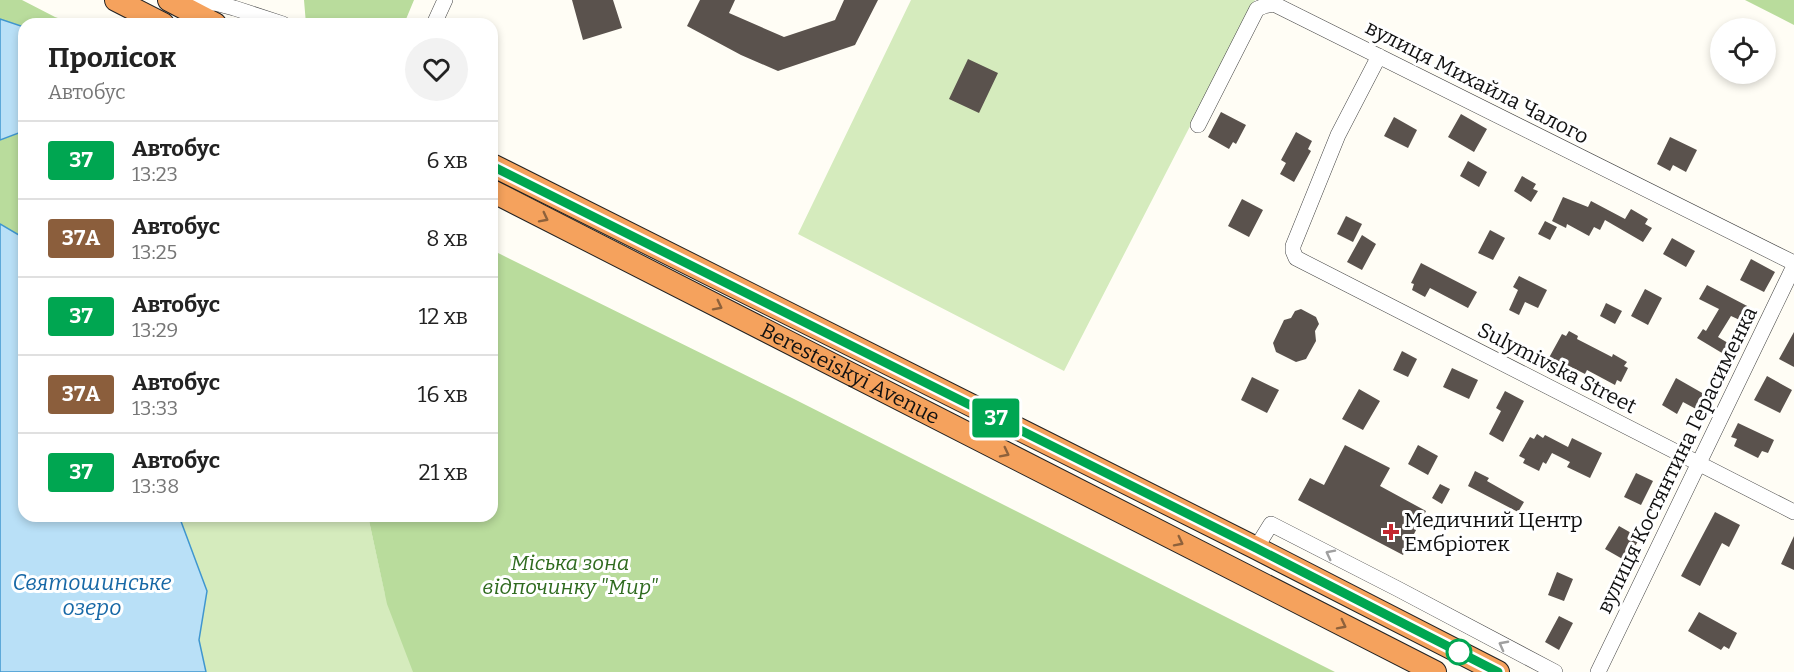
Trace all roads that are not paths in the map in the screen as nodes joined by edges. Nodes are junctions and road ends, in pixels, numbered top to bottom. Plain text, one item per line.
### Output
1 (116, 0) edge
2 (445, 0) edge
3 (174, 3) edge
4 (151, 18) edge
5 (203, 18) edge
6 (265, 18) edge
7 (437, 18) edge
8 (1379, 56) junction
9 (1198, 125) dead end
10 (498, 168) edge
11 (498, 194) edge
12 (1794, 265) edge
13 (1700, 464) junction
14 (1794, 512) edge
15 (1256, 548) junction
16 (1435, 672) edge
17 (1498, 672) edge
18 (1555, 672) edge
19 (1598, 672) edge

1 - 4 highway
2 - 7 street
3 - 5 highway
3 - 6 street
8 - 9 street, вулиця Михайла Чалого
8 - 12 street, вулиця Михайла Чалого
8 - 13 street, Sulymivska Street
10 - 15 highway, Beresteiskyi Avenue
11 -> 16 highway, Beresteiskyi Avenue
12 - 13 street, вулиця Костянтина Герасименка
13 - 14 street, Sulymivska Street
13 - 19 street, вулиця Костянтина Герасименка
15 - 17 highway, Beresteiskyi Avenue
18 -> 15 street

